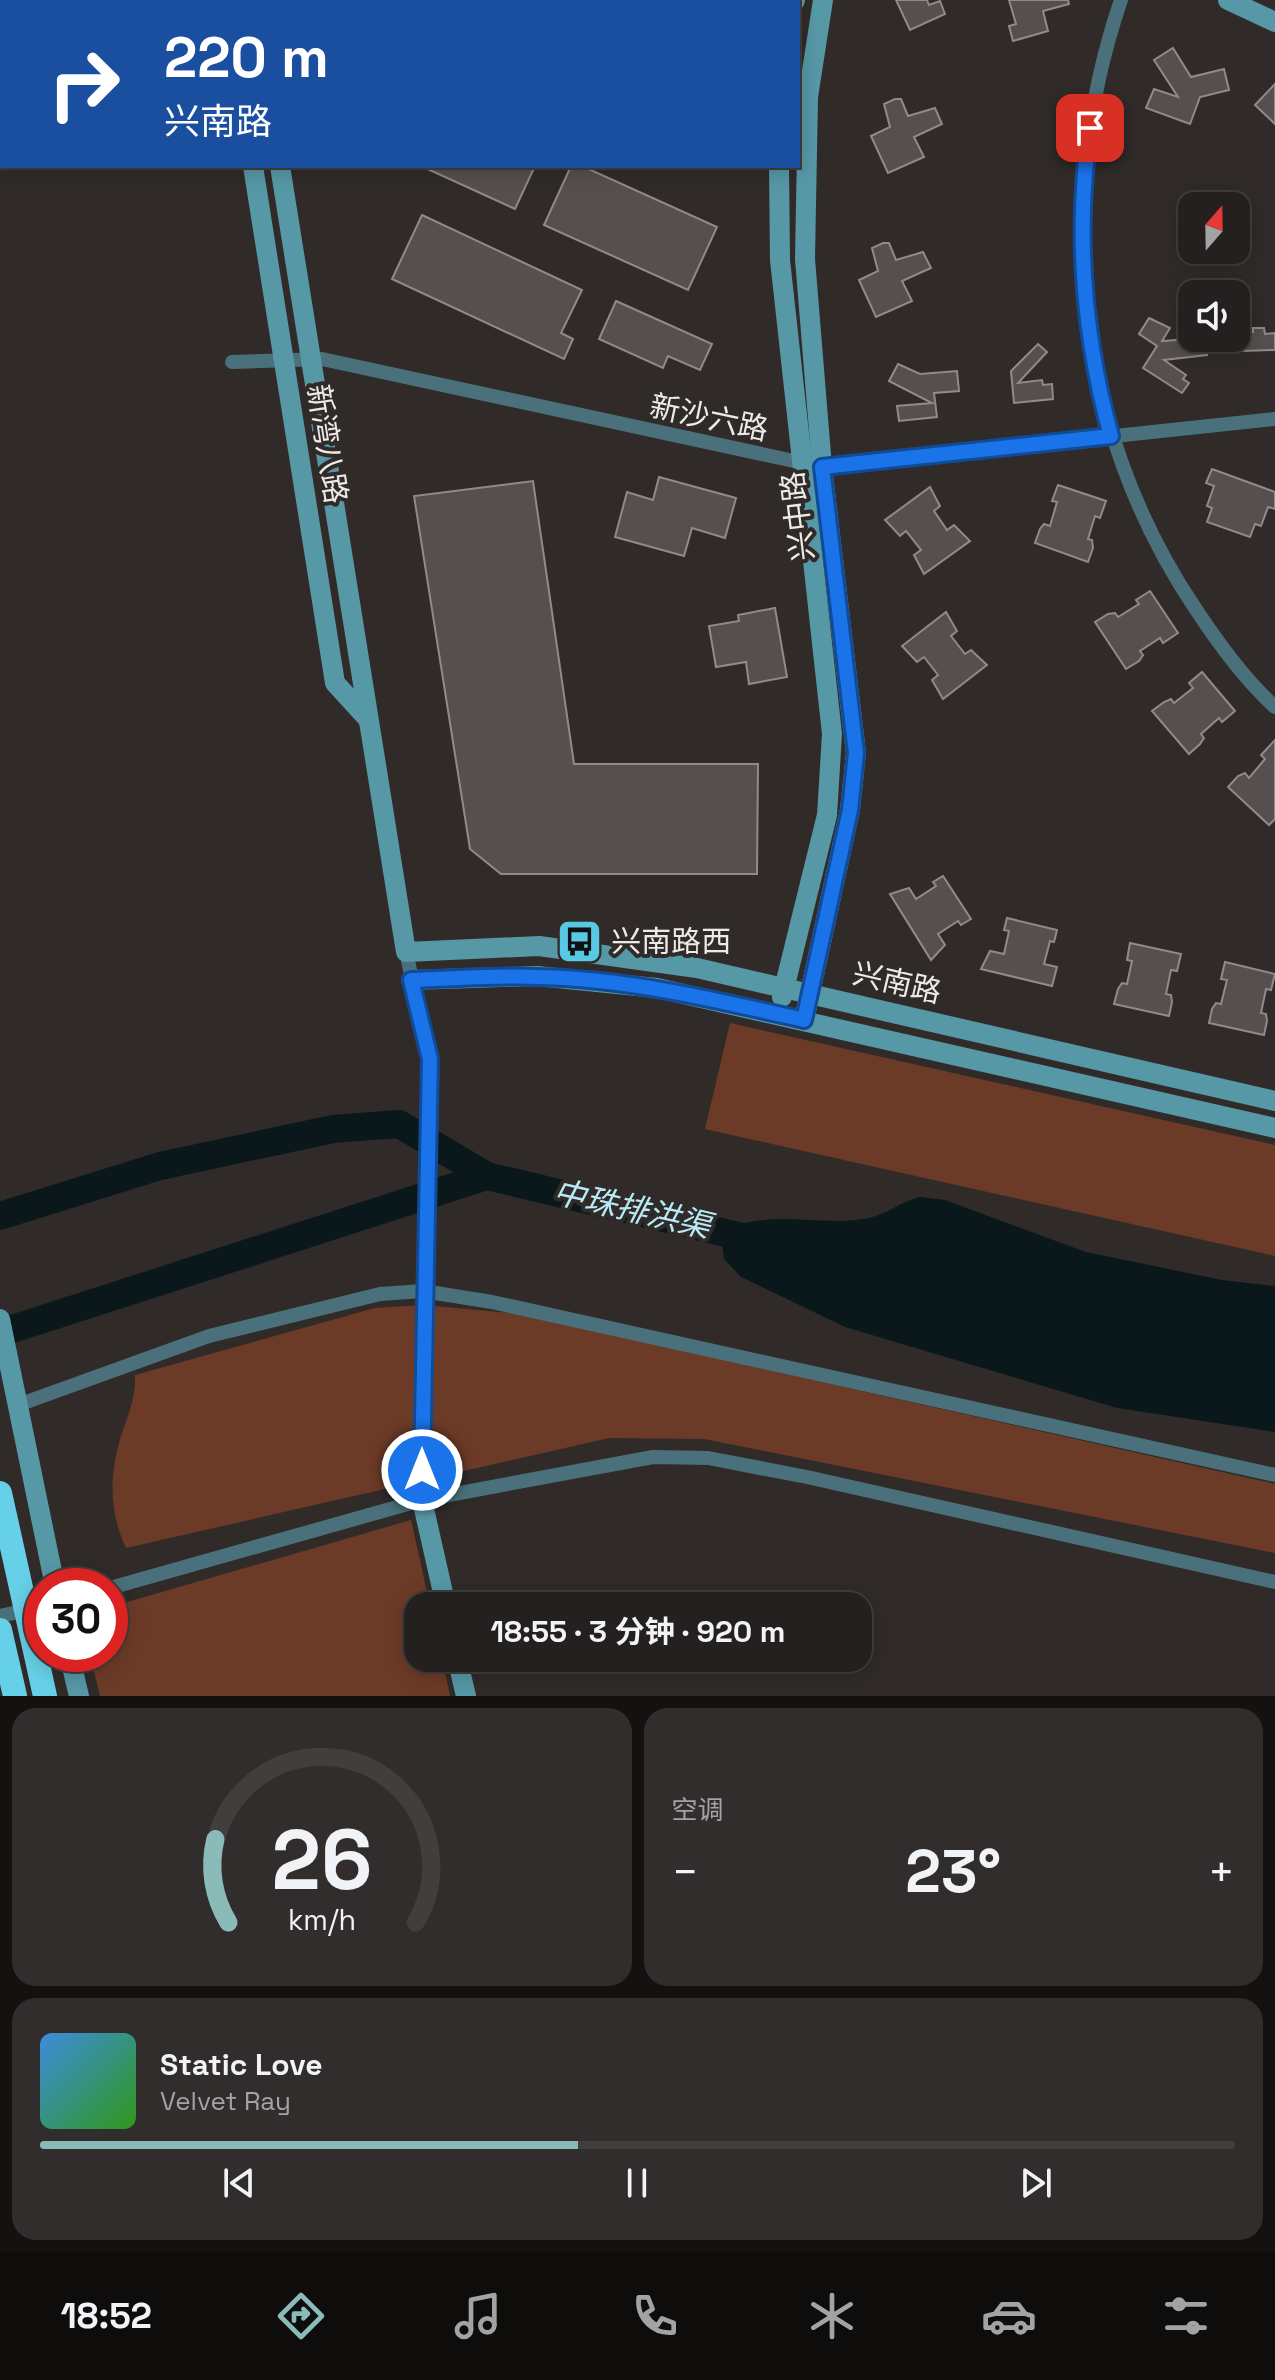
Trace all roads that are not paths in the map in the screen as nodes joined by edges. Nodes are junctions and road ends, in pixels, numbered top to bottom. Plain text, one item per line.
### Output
1 (823, 0) edge
2 (1121, 0) edge
3 (1228, 0) edge
4 (1275, 22) edge
5 (253, 168) edge
6 (280, 168) edge
7 (779, 168) edge
8 (310, 359) junction
9 (283, 360) junction
10 (232, 362) dead end
11 (1275, 419) edge
12 (1111, 436) junction
13 (800, 464) junction
14 (822, 467) junction
15 (1275, 707) edge
16 (368, 719) junction
17 (406, 952) junction
18 (411, 980) junction
19 (785, 988) junction
20 (810, 993) junction
21 (778, 1014) junction
22 (804, 1020) junction
23 (1275, 1101) edge
24 (1275, 1128) edge
25 (423, 1291) junction
26 (0, 1319) edge
27 (17, 1396) junction
28 (1275, 1475) edge
29 (0, 1493) edge
30 (422, 1500) junction
31 (51, 1568) edge
32 (1275, 1582) edge
33 (128, 1583) edge
34 (443, 1592) edge
35 (24, 1611) edge
36 (0, 1616) edge
37 (0, 1630) edge
38 (73, 1672) edge
39 (460, 1672) edge
40 (15, 1696) edge
41 (45, 1696) edge
42 (79, 1696) edge
43 (466, 1696) edge

1 - 14 street, 兴中路
2 - 12 street
3 - 4 street
5 - 9 street, 新湾八路
6 - 8 street, 新湾八路
7 - 13 street, 兴中路
8 - 9 street, 新沙六路
8 - 13 street, 新沙六路
8 - 16 street, 新湾八路
9 - 10 street, 新沙六路
9 - 16 street, 新湾八路
11 - 12 street, 新沙六路
12 - 14 street, 新沙六路
12 - 15 street
13 - 14 street, 新沙六路
13 - 19 street, 兴中路
14 - 20 street, 兴中路
16 - 17 street, 新湾八路
17 - 18 street
17 - 19 street, 兴南路
18 - 21 street, 兴南路
18 - 25 street
19 - 20 street, 兴南路
19 - 21 street, 兴中路
20 - 22 street, 兴中路
20 - 23 street, 兴南路
21 - 22 street, 兴南路
22 - 24 street, 兴南路
25 - 27 street
25 - 28 street
25 - 30 street
26 - 27 street
27 - 31 street
29 - 41 highway, bridge
30 - 32 street
30 - 33 street
30 - 34 street
35 - 36 street
37 - 40 highway
38 - 42 street
39 - 43 street

